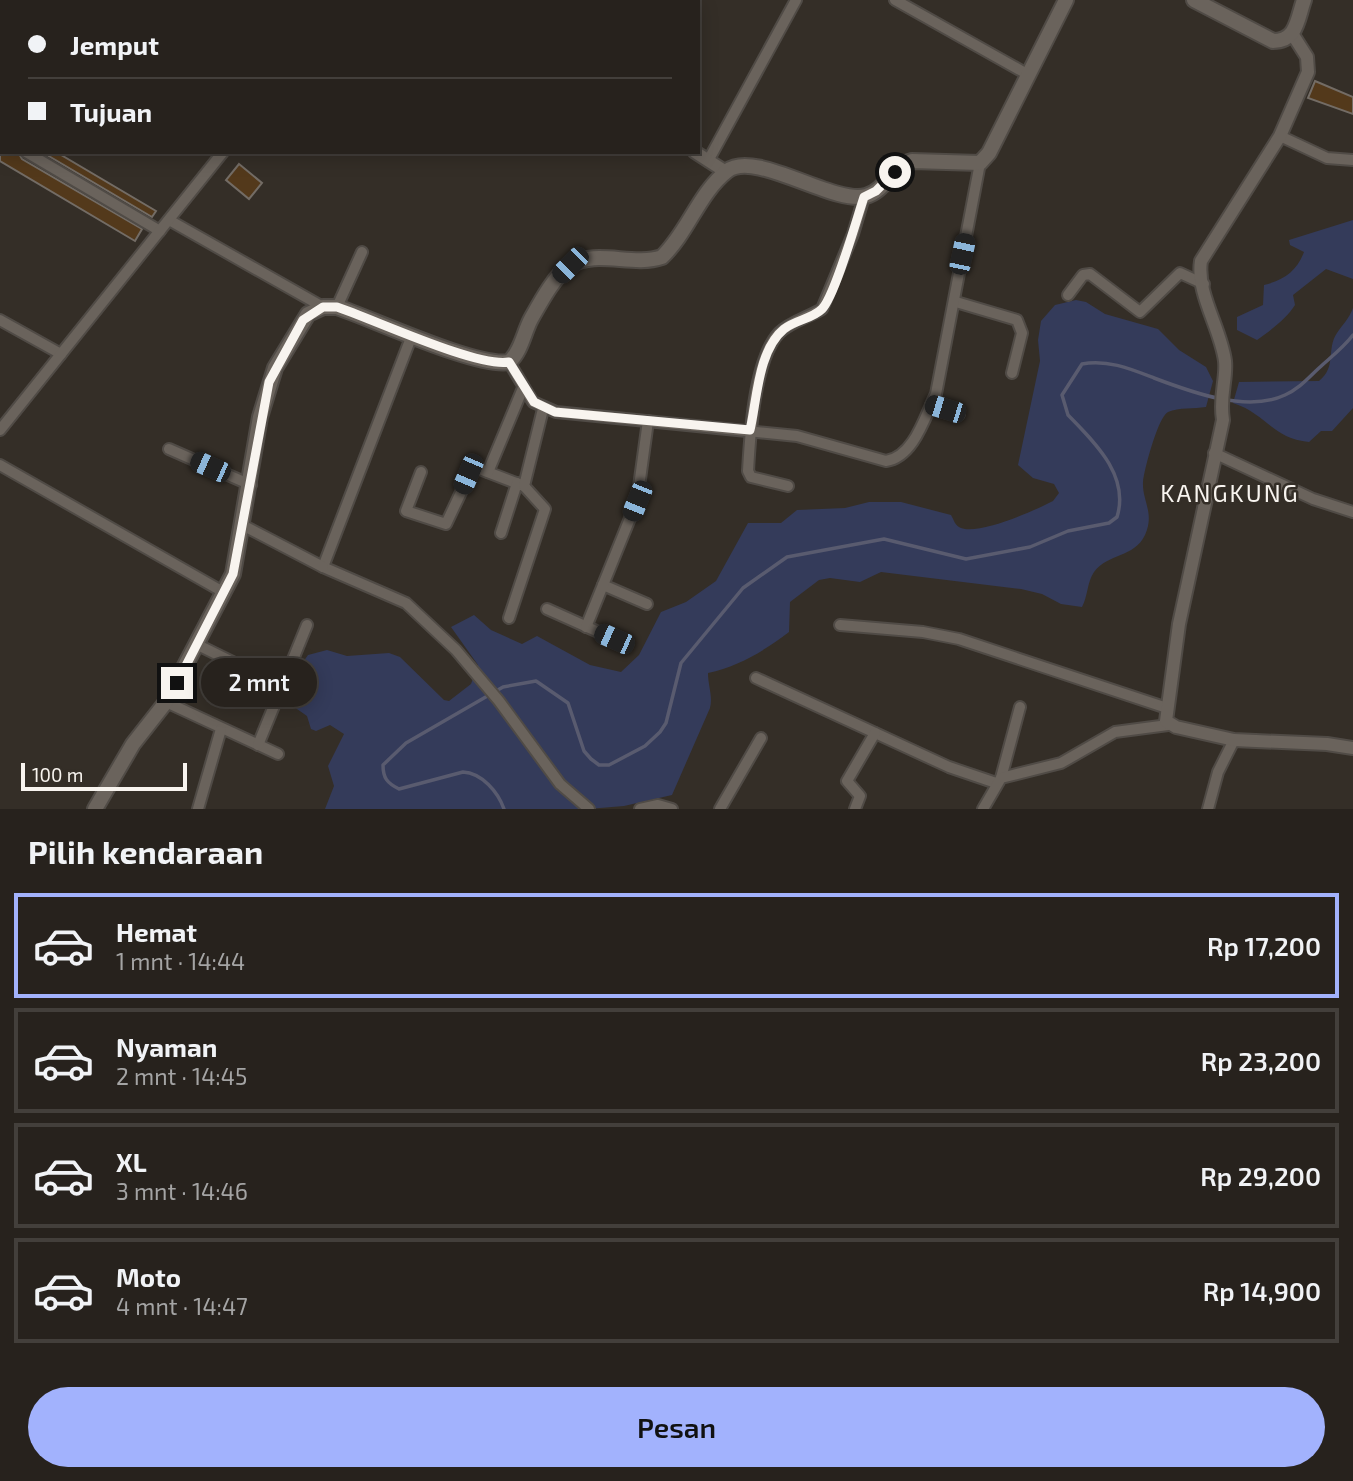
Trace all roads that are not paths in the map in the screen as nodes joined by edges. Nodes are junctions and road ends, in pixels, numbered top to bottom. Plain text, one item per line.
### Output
1 (796, 0) edge
2 (895, 0) edge
3 (1066, 0) edge
4 (1194, 0) edge
5 (1304, 0) edge
6 (1293, 35) junction
7 (1027, 74) junction
8 (1280, 136) junction
9 (29, 154) edge
10 (219, 154) edge
11 (698, 154) edge
12 (708, 160) junction
13 (1353, 160) edge
14 (980, 163) junction
15 (726, 172) junction
16 (864, 197) junction
17 (169, 220) junction
18 (160, 231) junction
19 (362, 252) dead end
20 (1204, 284) junction
21 (1068, 295) dead end
22 (956, 302) junction
23 (330, 307) junction
24 (0, 320) edge
25 (412, 335) junction
26 (61, 354) junction
27 (509, 362) junction
28 (1012, 373) dead end
29 (523, 388) junction
30 (931, 405) junction
31 (543, 409) junction
32 (959, 414) dead end
33 (648, 421) junction
34 (0, 430) edge
35 (750, 430) junction
36 (169, 449) dead end
37 (1214, 453) junction
38 (0, 465) edge
39 (421, 472) dead end
40 (488, 472) junction
41 (251, 485) junction
42 (521, 485) junction
43 (788, 486) dead end
44 (1353, 512) edge
45 (244, 526) junction
46 (501, 533) dead end
47 (323, 567) junction
48 (603, 585) junction
49 (225, 593) junction
50 (647, 604) dead end
51 (547, 609) dead end
52 (509, 618) dead end
53 (307, 625) dead end
54 (840, 625) dead end
55 (586, 627) junction
56 (614, 639) dead end
57 (198, 645) junction
58 (756, 678) dead end
59 (281, 686) junction
60 (166, 702) junction
61 (1020, 707) dead end
62 (1167, 708) junction
63 (1168, 724) junction
64 (220, 729) junction
65 (875, 733) junction
66 (761, 738) dead end
67 (1234, 740) junction
68 (258, 745) junction
69 (1353, 748) edge
70 (278, 754) dead end
71 (998, 780) junction
72 (95, 809) edge
73 (198, 809) edge
74 (589, 809) edge
75 (640, 809) edge
76 (672, 809) edge
77 (720, 809) edge
78 (855, 809) edge
79 (983, 809) edge
80 (1208, 809) edge

1 - 12 street
2 - 7 street
3 - 7 main road
4 - 6 main road
5 - 6 main road
6 - 8 street
7 - 14 main road
8 - 13 street
8 - 20 street
9 - 18 street
10 - 17 street
11 - 12 street
12 - 15 street
14 - 16 main road
14 - 22 street
15 - 16 main road
15 - 27 main road
16 - 35 street
17 - 18 street
17 - 23 street
18 - 26 street
19 - 23 street
20 - 21 street
20 - 37 street
22 - 28 street
22 - 30 street
23 - 25 main road
23 - 41 main road
24 - 26 street
25 - 27 main road
25 - 47 street
26 - 34 street
27 - 29 street
29 - 31 street
29 - 40 street
30 - 32 street
30 - 35 street
31 - 33 street
31 - 42 street
33 - 35 street
33 - 48 street
35 - 43 street
36 - 41 street
37 - 44 street
37 - 62 street
38 - 49 street
39 - 40 street
40 - 42 street
41 - 45 main road
42 - 46 street
42 - 52 street
45 - 47 street
45 - 49 main road
47 - 74 street
48 - 50 street
48 - 55 street
49 - 57 main road
51 - 55 street
53 - 59 street
54 - 62 street
55 - 56 street
57 - 59 street
57 - 60 main road
58 - 65 street
59 - 68 street
60 - 64 street
60 - 72 main road
61 - 71 street
62 - 63 street
63 - 67 street
63 - 71 street
64 - 68 street
64 - 73 street
65 - 71 street
65 - 78 street
66 - 77 street
67 - 69 street
67 - 80 street
68 - 70 street
71 - 79 street
75 - 76 street

